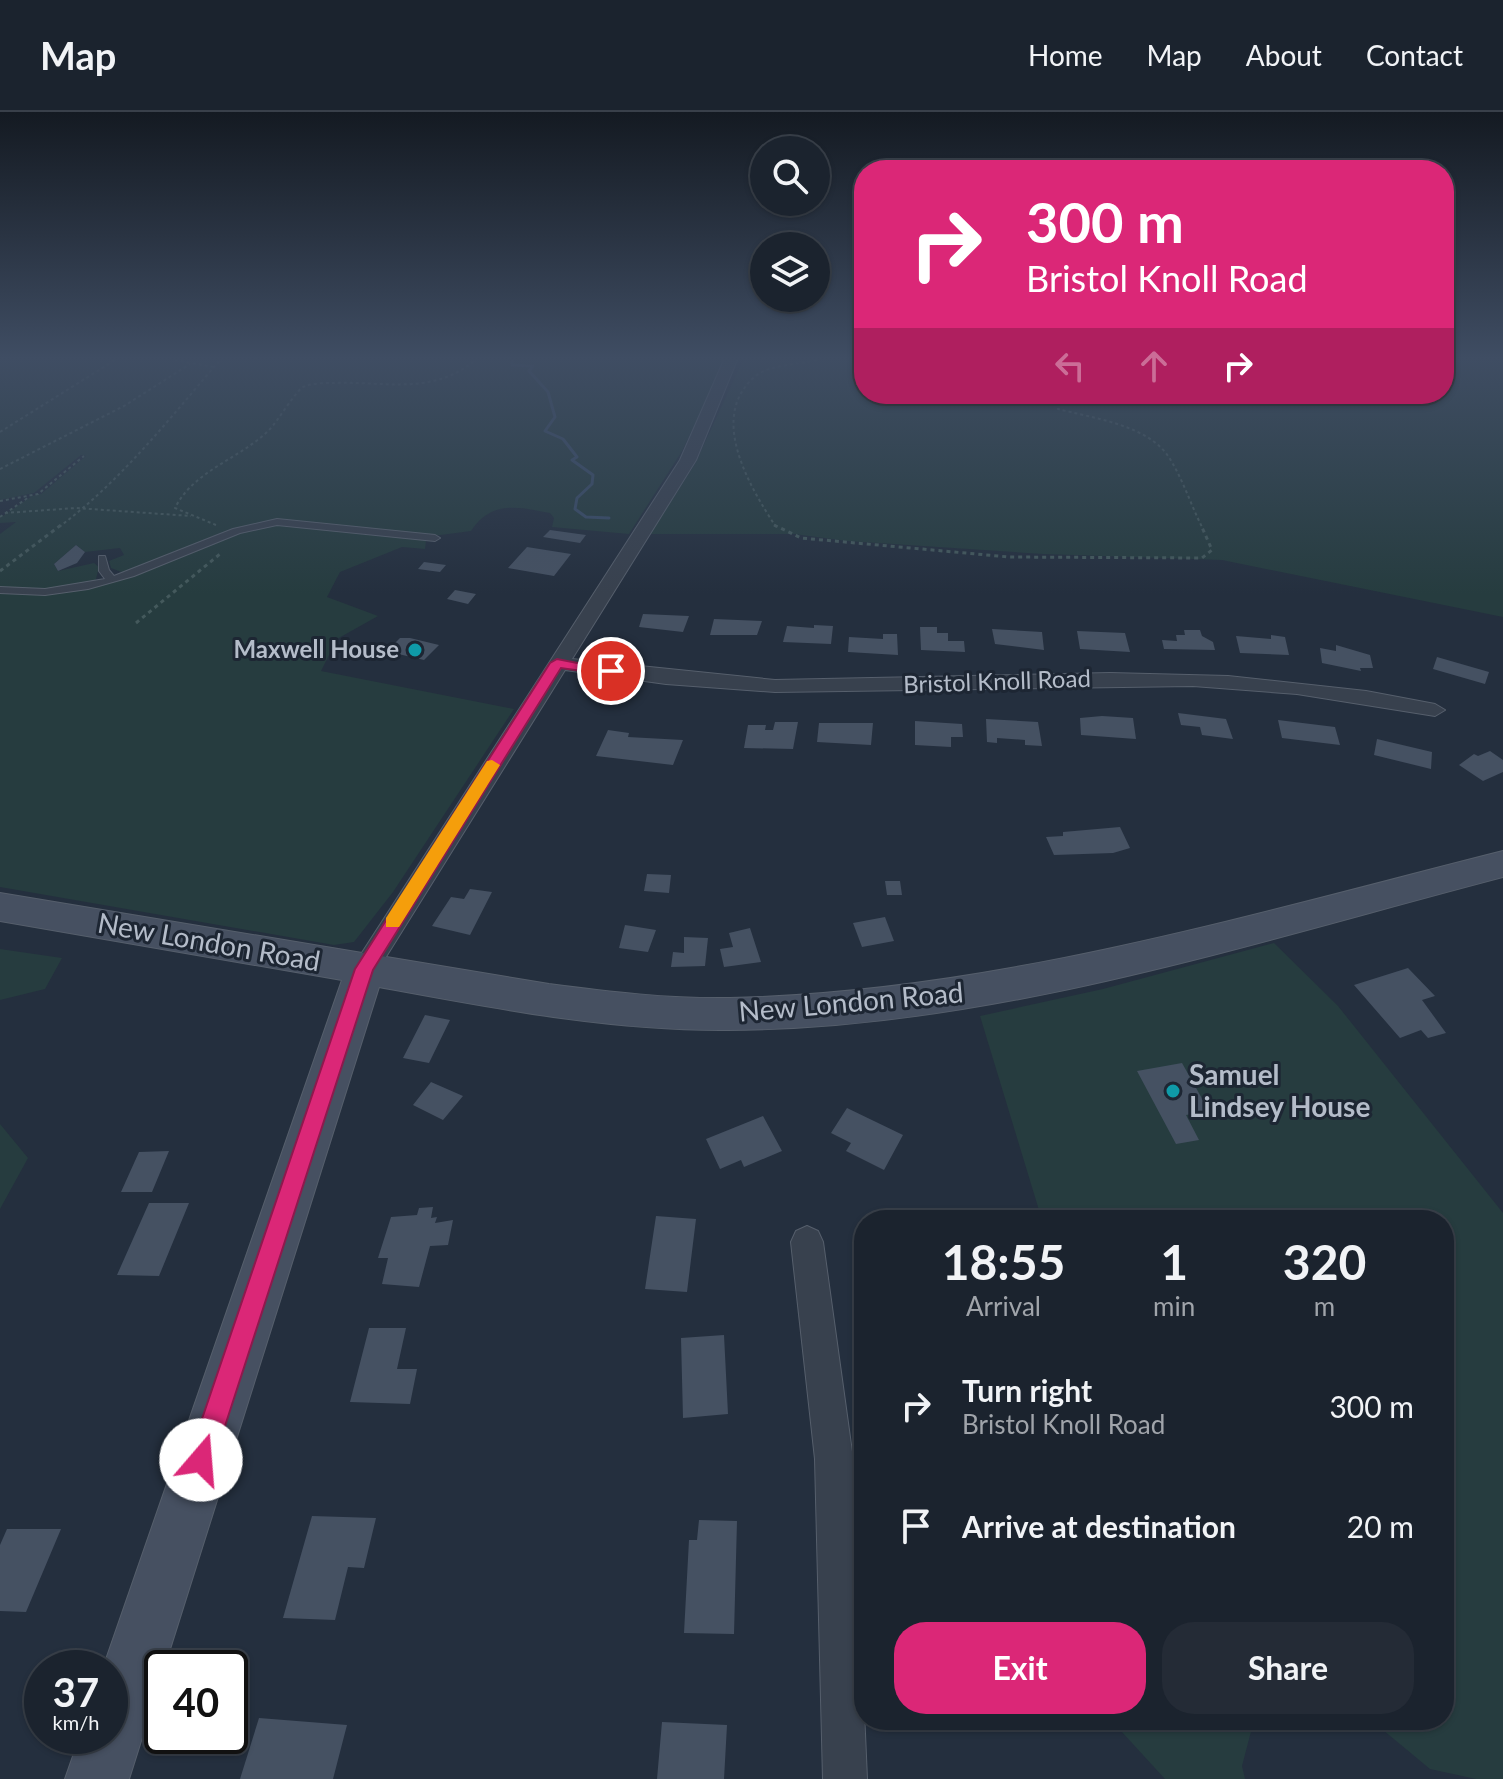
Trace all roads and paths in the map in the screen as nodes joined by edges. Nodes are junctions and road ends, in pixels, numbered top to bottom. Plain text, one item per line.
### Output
1 (61, 438) edge
2 (153, 438) edge
3 (261, 438) edge
4 (698, 438) edge
5 (735, 438) edge
6 (1145, 438) edge
7 (84, 456) dead end
8 (0, 469) edge
9 (31, 495) junction
10 (0, 501) edge
11 (82, 510) junction
12 (5, 513) junction
13 (193, 516) junction
14 (0, 517) edge
15 (233, 531) junction
16 (435, 538) dead end
17 (102, 558) dead end
18 (0, 571) edge
19 (112, 580) junction
20 (0, 590) edge
21 (136, 623) dead end
22 (557, 663) junction
23 (1435, 710) dead end
24 (1503, 864) edge
25 (0, 907) edge
26 (365, 969) junction
27 (807, 1242) dead end
28 (97, 1779) edge
29 (845, 1779) edge

1 - 8 path
2 - 11 path
3 - 13 path
4 - 22 street
5 - 6 path
7 - 9 path
9 - 10 path
9 - 12 path
11 - 12 path
11 - 13 path
11 - 18 path
12 - 14 path
13 - 15 path
15 - 16 lane
15 - 19 lane
15 - 21 path
17 - 19 lane
19 - 20 lane
22 - 23 street, Bristol Knoll Road
22 - 26 street
24 - 26 main road, New London Road
25 - 26 main road, New London Road
26 - 28 main road
27 - 29 street

